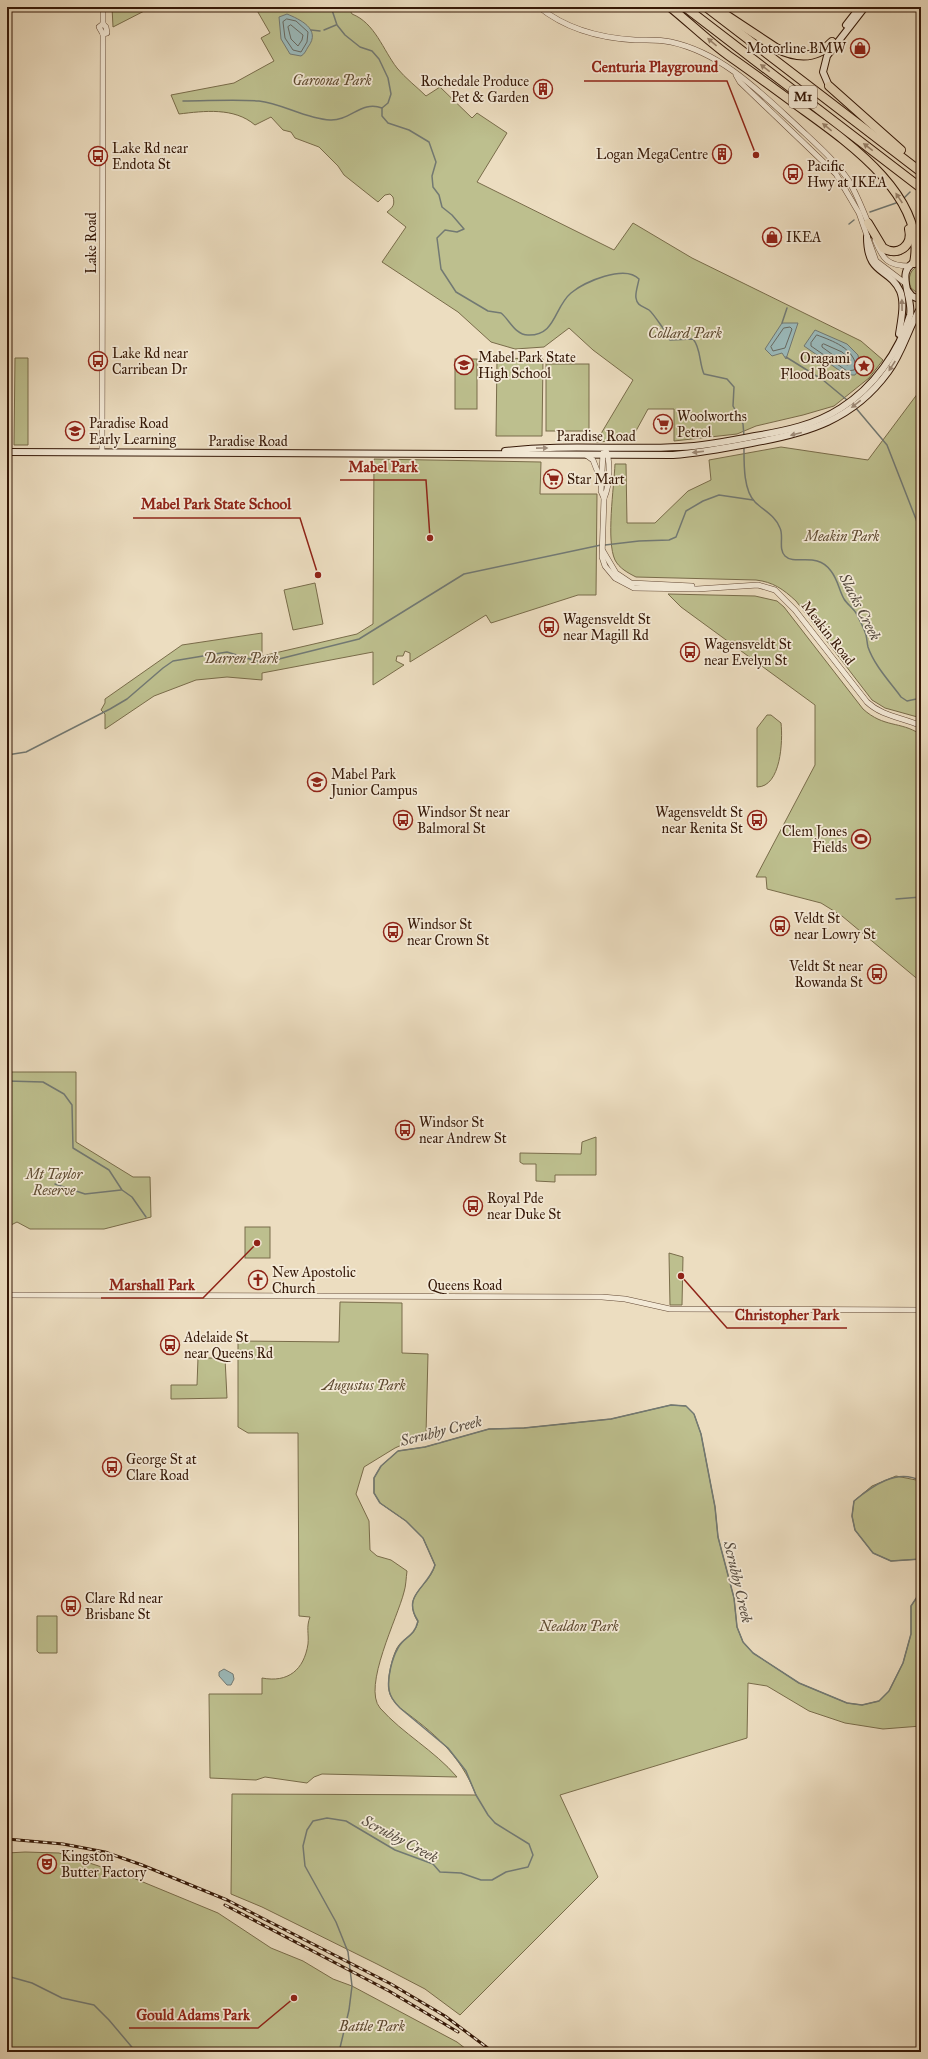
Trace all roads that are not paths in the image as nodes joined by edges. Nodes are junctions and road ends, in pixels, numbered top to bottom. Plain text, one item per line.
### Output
1 (103, 7) edge
2 (539, 7) edge
3 (670, 7) edge
4 (685, 7) edge
5 (706, 7) edge
6 (714, 7) edge
7 (860, 7) edge
8 (865, 7) edge
9 (832, 42) joint
10 (736, 75) junction
11 (829, 86) joint
12 (921, 168) edge
13 (921, 172) edge
14 (921, 188) edge
15 (908, 215) junction
16 (868, 223) junction
17 (867, 237) junction
18 (917, 262) edge
19 (905, 283) junction
20 (907, 290) junction
21 (921, 300) edge
22 (921, 307) edge
23 (913, 322) junction
24 (921, 324) edge
25 (897, 344) junction
26 (866, 393) junction
27 (736, 443) junction
28 (605, 448) junction
29 (7, 452) edge
30 (102, 452) junction
31 (489, 453) junction
32 (586, 455) junction
33 (601, 455) junction
34 (608, 455) junction
35 (601, 482) junction
36 (604, 498) junction
37 (921, 726) edge
38 (7, 1295) edge
39 (921, 1310) edge

1 - 30 street, Lake Road
2 - 10 street
15 -> 3 highway
14 -> 4 highway, M1
5 - 13 highway, M1
6 - 9 highway
7 - 9 main road
8 - 11 main road
10 - 16 street
10 - 17 street
11 - 12 highway
15 - 16 highway
15 - 18 highway
16 - 18 street
17 - 19 street
25 -> 17 main road
18 - 19 main road
19 - 20 main road, Paradise Road
20 - 21 main road
20 - 25 main road, Paradise Road
22 - 23 main road, Paradise Road
23 - 24 main road
23 -> 26 main road, Paradise Road
25 - 26 main road, Paradise Road
26 - 27 main road, Paradise Road
27 - 28 main road, Paradise Road
27 -> 34 main road, Paradise Road
31 -> 28 main road, Paradise Road
28 - 33 street, Meakin Road
28 - 34 street, Meakin Road
29 - 30 main road, Paradise Road
30 - 31 main road, Paradise Road
31 - 32 main road, Paradise Road
32 - 33 main road, Paradise Road
32 - 35 street
33 - 34 main road, Paradise Road
33 - 35 street, Meakin Road
34 - 36 street, Meakin Road
35 - 36 street, Meakin Road
36 - 37 street, Meakin Road
38 - 39 street, Queens Road

